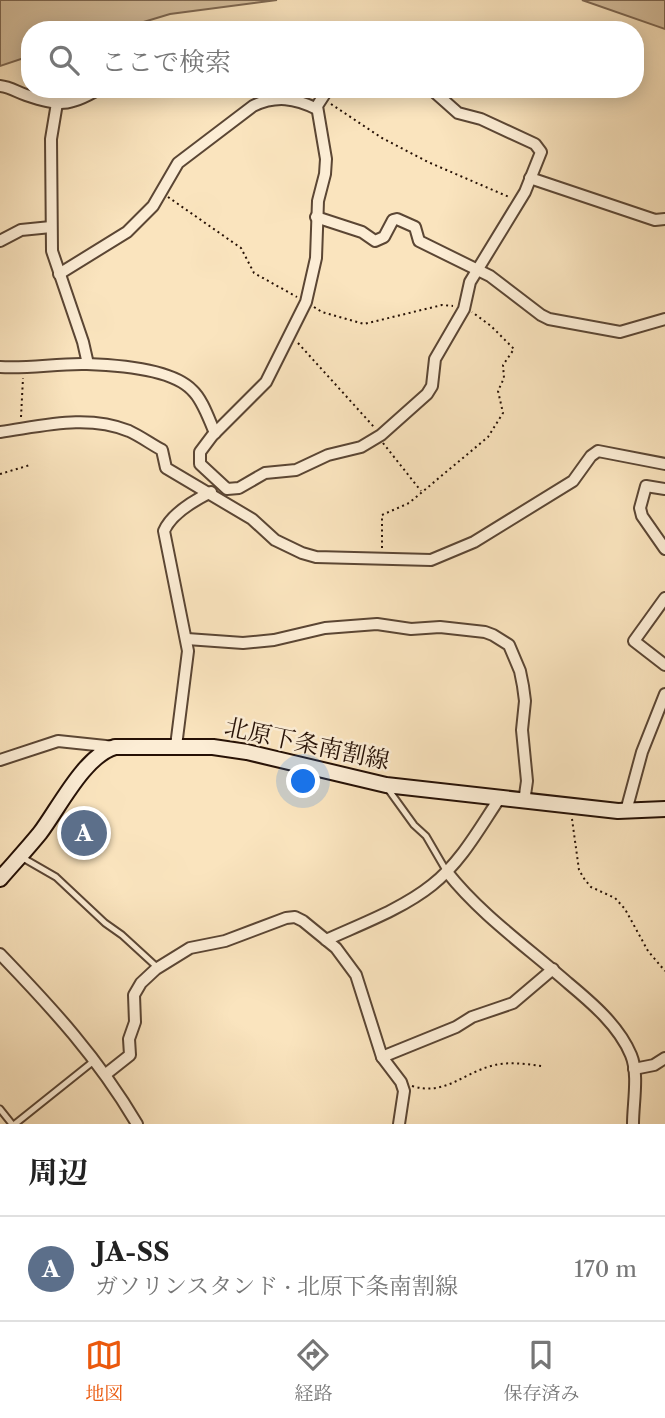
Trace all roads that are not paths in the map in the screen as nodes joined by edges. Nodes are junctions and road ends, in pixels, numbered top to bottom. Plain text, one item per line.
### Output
1 (0, 86) edge
2 (21, 92) edge
3 (40, 98) edge
4 (83, 98) edge
5 (323, 98) edge
6 (441, 98) edge
7 (57, 103) junction
8 (319, 104) junction
9 (530, 178) junction
10 (316, 217) junction
11 (665, 219) edge
12 (51, 227) junction
13 (0, 241) edge
14 (476, 268) junction
15 (59, 274) junction
16 (665, 319) edge
17 (88, 364) junction
18 (0, 367) edge
19 (0, 432) edge
20 (215, 433) junction
21 (665, 464) edge
22 (223, 487) junction
23 (665, 489) edge
24 (208, 494) junction
25 (665, 549) edge
26 (665, 598) edge
27 (187, 639) junction
28 (665, 665) edge
29 (665, 694) edge
30 (176, 746) junction
31 (115, 747) junction
32 (0, 760) edge
33 (386, 785) junction
34 (499, 799) junction
35 (524, 802) junction
36 (665, 809) edge
37 (626, 811) junction
38 (20, 856) junction
39 (447, 872) junction
40 (0, 879) edge
41 (326, 940) junction
42 (0, 954) edge
43 (158, 968) junction
44 (553, 969) junction
45 (382, 1057) junction
46 (665, 1058) edge
47 (95, 1059) junction
48 (634, 1069) junction
49 (106, 1074) junction
50 (0, 1109) edge
51 (14, 1124) edge
52 (137, 1124) edge
53 (399, 1124) edge
54 (633, 1124) edge

1 - 2 street
3 - 7 street
4 - 7 street
5 - 8 street
6 - 9 street
7 - 12 street
8 - 10 street
8 - 15 street
9 - 11 street
9 - 14 street
10 - 14 street
10 - 20 street
12 - 13 street
12 - 15 street
14 - 16 street
14 - 22 street
15 - 17 street
17 - 18 street
17 - 20 street
19 - 24 street
20 - 22 street
21 - 24 street
22 - 24 street
23 - 25 street
24 - 27 street
26 - 28 street
27 - 30 street
27 - 35 street
29 - 37 street
30 - 31 main road, 北原下条南割線
30 - 33 main road, 北原下条南割線
31 - 32 street
31 - 38 main road
33 - 34 main road, 北原下条南割線
33 - 39 lane
34 - 35 main road, 北原下条南割線
34 - 39 street
35 - 37 main road, 北原下条南割線
36 - 37 main road, 北原下条南割線
38 - 40 main road
38 - 43 lane
39 - 41 street
39 - 44 street
41 - 43 street
41 - 45 street
42 - 47 street
43 - 49 street
44 - 45 street
44 - 48 street
45 - 53 street
46 - 48 street
47 - 49 street
47 - 51 lane
48 - 54 street
49 - 52 street
50 - 51 lane

